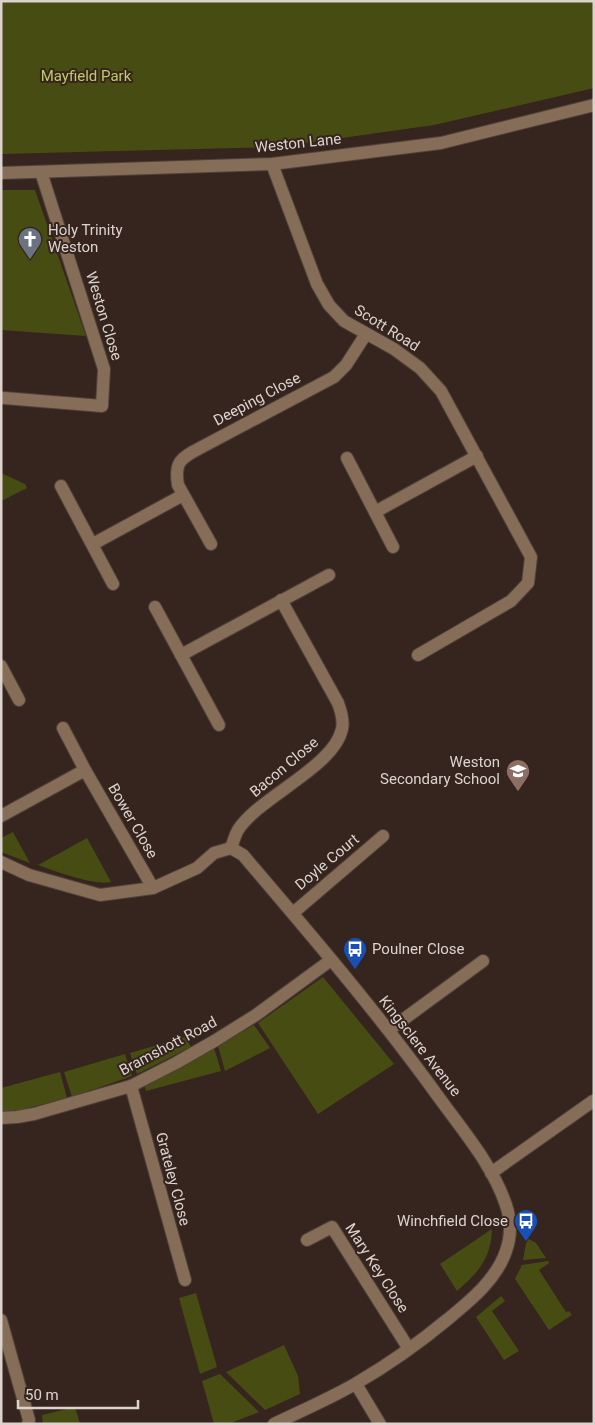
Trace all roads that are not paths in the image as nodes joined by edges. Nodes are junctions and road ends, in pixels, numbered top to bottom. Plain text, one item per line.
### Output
1 (594, 105) edge
2 (272, 164) junction
3 (41, 172) junction
4 (1, 173) edge
5 (366, 334) junction
6 (4, 398) dead end
7 (477, 456) junction
8 (347, 458) dead end
9 (61, 486) dead end
10 (183, 495) junction
11 (375, 512) junction
12 (93, 544) junction
13 (211, 544) dead end
14 (393, 547) dead end
15 (329, 575) dead end
16 (113, 584) dead end
17 (281, 600) junction
18 (155, 607) dead end
19 (182, 655) junction
20 (418, 655) dead end
21 (1, 666) edge
22 (19, 700) dead end
23 (218, 725) dead end
24 (63, 728) dead end
25 (85, 770) junction
26 (1, 816) edge
27 (383, 836) dead end
28 (231, 848) junction
29 (1, 862) edge
30 (153, 888) junction
31 (292, 913) junction
32 (331, 960) junction
33 (483, 961) dead end
34 (389, 1030) junction
35 (131, 1086) junction
36 (593, 1101) edge
37 (1, 1118) edge
38 (491, 1173) junction
39 (307, 1240) dead end
40 (184, 1280) dead end
41 (1, 1320) edge
42 (409, 1348) junction
43 (356, 1384) junction
44 (28, 1424) edge
45 (274, 1424) edge
46 (380, 1424) edge

1 - 2 street, Weston Lane
2 - 3 street, Weston Lane
2 - 5 street, Scott Road
3 - 4 street, Weston Lane
3 - 6 street, Weston Close
5 - 7 street, Scott Road
5 - 10 street, Deeping Close
7 - 11 street
7 - 20 street, Scott Road
8 - 11 street
9 - 12 street
10 - 12 street
10 - 13 street, Deeping Close
11 - 14 street
12 - 16 street
15 - 17 street
17 - 19 street
17 - 28 street, Bacon Close
18 - 19 street
19 - 23 street
21 - 22 street
24 - 25 street, Bower Close
25 - 26 street
25 - 30 street, Bower Close
27 - 31 street, Doyle Court
28 - 30 street
28 - 31 street, Kingsclere Avenue
29 - 30 street
31 - 32 street, Kingsclere Avenue
32 - 34 street, Kingsclere Avenue
32 - 35 street, Bramshott Road
33 - 34 street
34 - 38 street, Kingsclere Avenue
35 - 37 street, Bramshott Road
35 - 40 street, Grateley Close
36 - 38 street
38 - 42 street, Kingsclere Avenue
39 - 42 street, Mary Key Close
41 - 44 street
42 - 43 street, Kingsclere Avenue
43 - 45 street, Kingsclere Avenue
43 - 46 street

